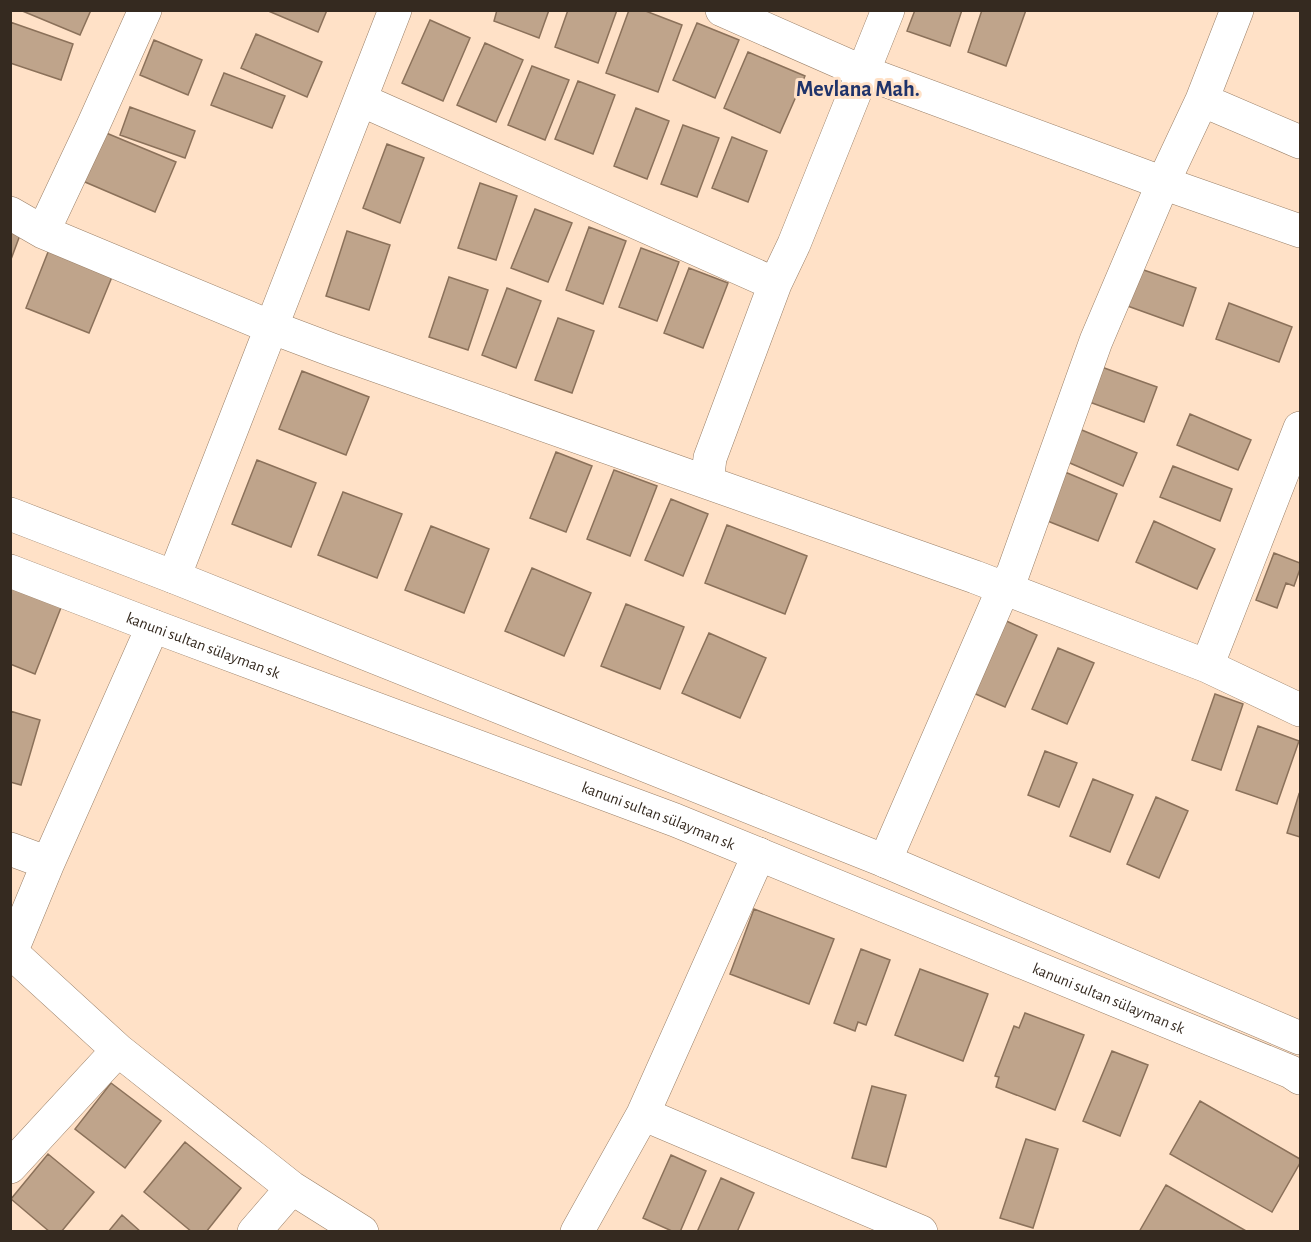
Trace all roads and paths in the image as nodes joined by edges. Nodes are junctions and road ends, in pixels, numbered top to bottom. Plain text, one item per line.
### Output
1 (145, 10) edge
2 (395, 10) edge
3 (722, 10) edge
4 (888, 10) edge
5 (1238, 10) edge
6 (863, 72) junction
7 (361, 100) junction
8 (1202, 100) junction
9 (1300, 141) edge
10 (1163, 183) junction
11 (10, 213) edge
12 (1300, 231) edge
13 (43, 232) junction
14 (776, 284) junction
15 (271, 327) junction
16 (1300, 428) edge
17 (707, 482) junction
18 (10, 514) edge
19 (10, 571) edge
20 (174, 577) junction
21 (1003, 589) junction
22 (153, 626) junction
23 (1207, 666) junction
24 (1300, 710) edge
25 (10, 849) edge
26 (759, 854) junction
27 (885, 861) junction
28 (48, 863) junction
29 (11, 954) edge
30 (1299, 1034) edge
31 (118, 1050) junction
32 (1300, 1077) edge
33 (643, 1114) junction
34 (10, 1167) edge
35 (292, 1188) junction
36 (254, 1232) edge
37 (362, 1232) edge
38 (577, 1232) edge
39 (921, 1232) edge

1 - 13 street
2 - 7 street
3 - 6 street
4 - 6 street
5 - 8 street
6 - 10 street
6 - 14 street
7 - 14 street
7 - 15 street
8 - 9 street
8 - 10 street
10 - 12 street
10 - 21 street
11 - 13 street
13 - 15 street
14 - 17 street
15 - 17 street
15 - 20 street
16 - 23 street
17 - 21 street
18 - 20 street
19 - 22 street, kanuni sultan sülayman sk
20 - 27 street
21 - 23 street
21 - 27 street
22 - 26 street, kanuni sultan sülayman sk
22 - 28 street
23 - 24 street
25 - 28 street
26 - 32 street, kanuni sultan sülayman sk
26 - 33 street
27 - 30 street
28 - 29 street
29 - 31 street
31 - 34 street
31 - 35 street
33 - 38 street
33 - 39 street
35 - 36 street
35 - 37 street

